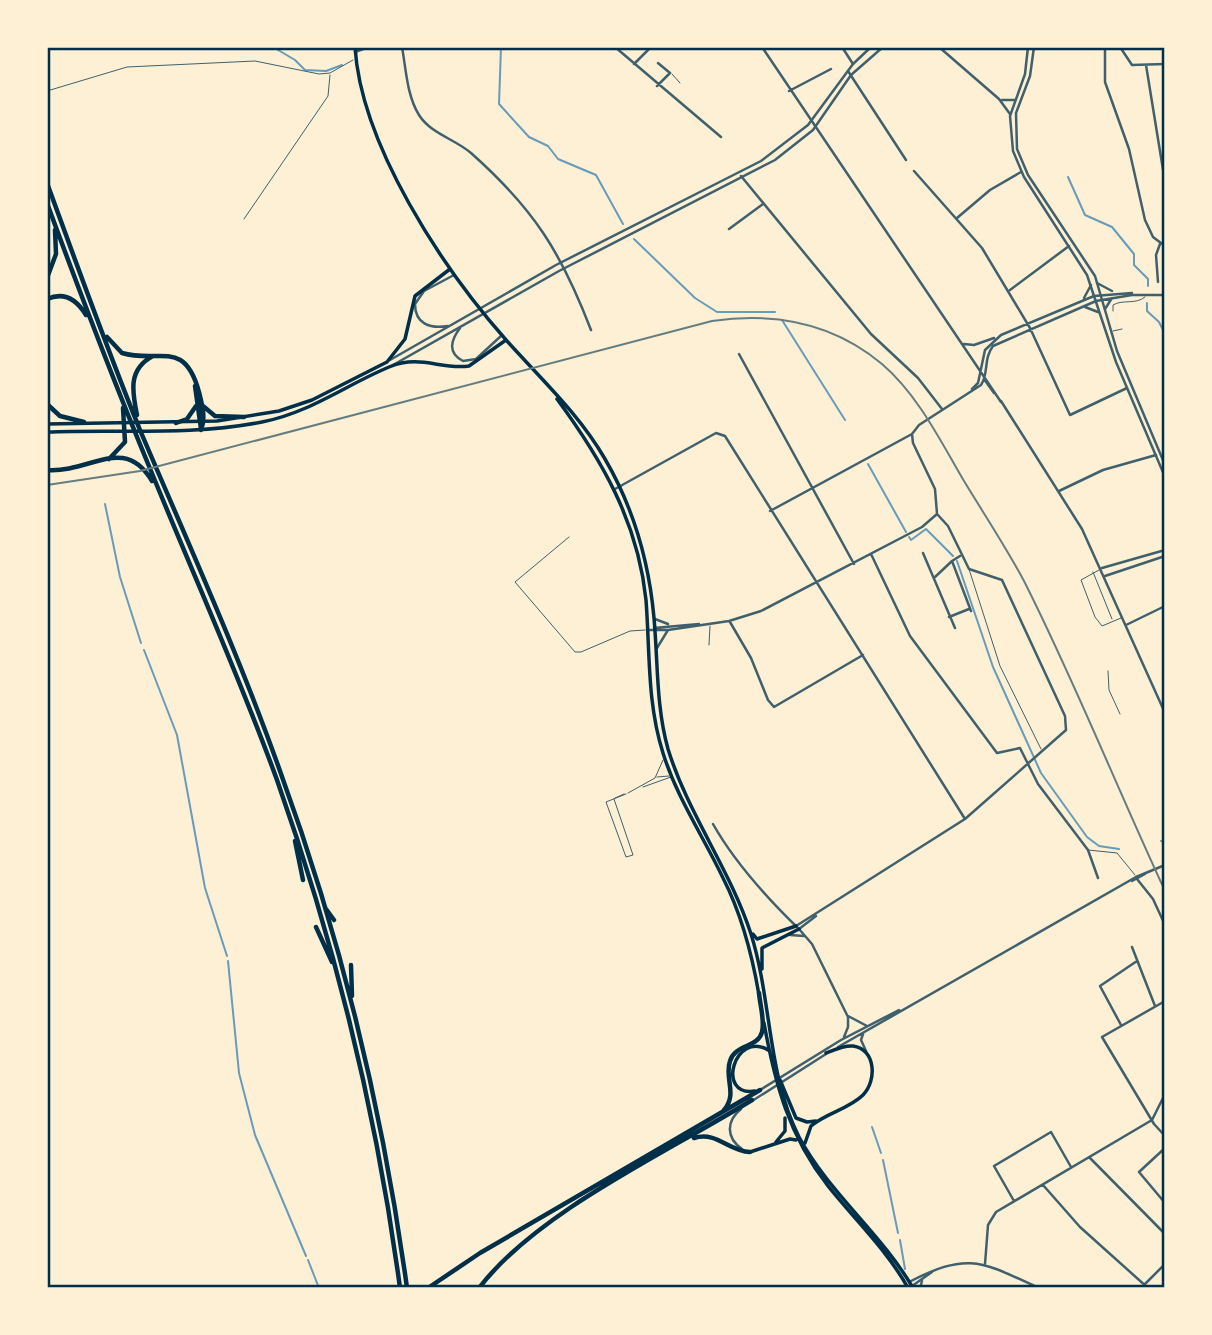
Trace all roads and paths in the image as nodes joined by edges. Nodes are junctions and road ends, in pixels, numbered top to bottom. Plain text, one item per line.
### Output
1 (369, 47) edge
2 (402, 47) edge
3 (615, 47) edge
4 (650, 47) edge
5 (762, 47) edge
6 (842, 47) edge
7 (871, 47) edge
8 (883, 47) edge
9 (939, 47) edge
10 (1028, 47) edge
11 (1034, 47) edge
12 (1104, 47) edge
13 (1120, 47) edge
14 (355, 50) edge
15 (356, 60) junction
16 (659, 63) dead end
17 (634, 64) junction
18 (853, 64) junction
19 (1165, 64) edge
20 (1146, 65) junction
21 (831, 69) dead end
22 (848, 71) junction
23 (330, 73) junction
24 (670, 73) junction
25 (851, 75) junction
26 (680, 83) dead end
27 (657, 86) junction
28 (47, 91) edge
29 (789, 91) junction
30 (999, 99) junction
31 (1015, 100) junction
32 (1010, 116) junction
33 (811, 121) junction
34 (816, 126) junction
35 (721, 137) dead end
36 (906, 160) dead end
37 (914, 171) dead end
38 (1021, 172) junction
39 (739, 174) junction
40 (742, 178) junction
41 (1165, 182) edge
42 (47, 183) edge
43 (47, 202) edge
44 (763, 204) junction
45 (53, 218) junction
46 (957, 218) junction
47 (244, 219) dead end
48 (729, 229) dead end
49 (1160, 244) junction
50 (1069, 246) junction
51 (1165, 246) edge
52 (562, 262) junction
53 (566, 268) junction
54 (450, 269) junction
55 (454, 275) junction
56 (47, 278) edge
57 (1158, 282) dead end
58 (1097, 283) junction
59 (1091, 285) junction
60 (1010, 290) junction
61 (1115, 293) junction
62 (1142, 295) junction
63 (1148, 295) junction
64 (1165, 295) edge
65 (1102, 297) junction
66 (1095, 298) junction
67 (1112, 298) junction
68 (47, 299) edge
69 (1083, 300) junction
70 (1082, 307) junction
71 (1105, 309) junction
72 (1113, 311) dead end
73 (1099, 312) junction
74 (93, 325) junction
75 (451, 325) junction
76 (463, 326) junction
77 (1029, 326) junction
78 (101, 327) junction
79 (1122, 329) dead end
80 (591, 330) dead end
81 (1111, 332) junction
82 (502, 335) junction
83 (1001, 335) junction
84 (506, 340) junction
85 (961, 341) junction
86 (158, 355) junction
87 (739, 355) dead end
88 (387, 362) junction
89 (390, 366) junction
90 (981, 369) junction
91 (985, 377) junction
92 (979, 384) junction
93 (990, 385) junction
94 (1127, 388) junction
95 (47, 404) edge
96 (199, 405) junction
97 (943, 410) junction
98 (126, 414) junction
99 (135, 414) junction
100 (244, 417) junction
101 (84, 422) junction
102 (201, 422) junction
103 (176, 423) junction
104 (47, 424) edge
105 (201, 430) junction
106 (47, 432) edge
107 (912, 434) junction
108 (1156, 455) junction
109 (108, 460) junction
110 (148, 464) junction
111 (1165, 465) edge
112 (47, 470) edge
113 (154, 475) junction
114 (1165, 477) edge
115 (812, 486) junction
116 (618, 488) junction
117 (1059, 491) junction
118 (770, 511) junction
119 (937, 514) junction
120 (569, 537) dead end
121 (1165, 550) edge
122 (923, 553) dead end
123 (871, 554) junction
124 (961, 555) junction
125 (1165, 556) edge
126 (952, 561) junction
127 (1123, 561) junction
128 (854, 564) junction
129 (1102, 568) junction
130 (1126, 568) junction
131 (969, 569) junction
132 (1093, 572) junction
133 (1105, 576) junction
134 (935, 577) junction
135 (818, 583) junction
136 (1165, 606) edge
137 (949, 617) junction
138 (654, 618) junction
139 (1121, 618) junction
140 (729, 621) junction
141 (1113, 622) junction
142 (710, 623) junction
143 (671, 625) junction
144 (1126, 625) junction
145 (955, 628) dead end
146 (655, 629) junction
147 (647, 630) junction
148 (668, 630) junction
149 (709, 645) dead end
150 (656, 653) junction
151 (863, 655) junction
152 (1108, 671) dead end
153 (1165, 713) edge
154 (1119, 714) dead end
155 (663, 752) junction
156 (1040, 753) junction
157 (1028, 763) junction
158 (676, 771) junction
159 (672, 777) junction
160 (655, 778) junction
161 (682, 786) junction
162 (640, 788) junction
163 (614, 799) junction
164 (965, 819) junction
165 (713, 824) dead end
166 (295, 833) junction
167 (1088, 850) junction
168 (1164, 865) edge
169 (1098, 878) dead end
170 (1136, 878) junction
171 (303, 880) dead end
172 (324, 905) junction
173 (334, 920) dead end
174 (1165, 925) edge
175 (316, 927) dead end
176 (797, 927) junction
177 (750, 930) junction
178 (785, 936) junction
179 (807, 937) junction
180 (1132, 947) dead end
181 (1137, 961) junction
182 (334, 965) junction
183 (351, 965) dead end
184 (759, 993) junction
185 (1165, 1001) edge
186 (765, 1002) junction
187 (915, 1003) junction
188 (1156, 1006) junction
189 (846, 1012) junction
190 (356, 1021) junction
191 (1121, 1025) junction
192 (867, 1026) junction
193 (865, 1032) junction
194 (841, 1040) junction
195 (769, 1051) junction
196 (826, 1053) junction
197 (867, 1055) junction
198 (777, 1073) junction
199 (786, 1077) junction
200 (770, 1087) junction
201 (760, 1090) junction
202 (1165, 1094) edge
203 (752, 1100) junction
204 (785, 1112) junction
205 (712, 1119) junction
206 (1152, 1120) junction
207 (818, 1121) junction
208 (1165, 1136) edge
209 (798, 1139) junction
210 (683, 1142) junction
211 (776, 1143) junction
212 (1165, 1148) edge
213 (806, 1149) junction
214 (750, 1152) junction
215 (1089, 1157) junction
216 (1072, 1167) junction
217 (1043, 1185) junction
218 (1014, 1201) junction
219 (1165, 1202) edge
220 (1165, 1234) edge
221 (985, 1264) junction
222 (1165, 1264) edge
223 (935, 1270) junction
224 (922, 1281) junction
225 (1144, 1285) junction
226 (910, 1286) edge
227 (400, 1288) edge
228 (407, 1288) edge
229 (428, 1288) edge
230 (478, 1288) edge
231 (920, 1288) edge
232 (1039, 1288) edge
233 (1148, 1288) edge

1 - 14 street
2 - 52 street
3 - 17 street
4 - 17 street
5 - 29 street
6 - 18 street
7 - 18 street
8 - 25 street
9 - 30 street
10 - 31 street
11 - 58 street
12 - 49 street
13 - 20 street
14 - 15 main road
15 - 23 lane
15 - 54 main road
16 - 24 street
17 - 27 street
18 - 22 street
19 - 20 street
20 - 41 street
21 - 29 street
22 - 25 street
22 - 33 street
23 - 28 lane
23 - 47 lane
24 - 26 lane
24 - 27 street
25 - 34 street
25 - 36 street
27 - 35 street
29 - 33 street
30 - 31 street
30 - 32 street
31 - 32 street
32 - 38 street
33 - 34 street
33 - 39 street
34 - 40 street
34 - 85 street
37 - 46 street
38 - 46 street
38 - 50 street
39 - 40 street
39 - 52 street
40 - 44 street
40 - 53 street
42 - 78 highway
43 - 45 highway
44 - 48 street
44 - 97 street
45 - 56 highway
45 - 74 highway
46 - 60 street
49 - 51 street
49 - 57 street
50 - 59 street
50 - 60 street
52 - 53 street
52 - 75 street
53 - 76 street
53 - 80 street
54 - 55 main road
54 - 88 main road
55 - 75 street
55 - 82 main road
58 - 61 street
58 - 65 street
59 - 66 street
59 - 69 street
60 - 77 street
61 - 62 street
61 - 65 street
62 - 63 street
62 - 67 street
63 - 64 street
63 - 72 lane
65 - 66 street
65 - 67 street
65 - 71 street
66 - 69 street
66 - 70 street
66 - 73 street
67 - 71 street
68 - 74 highway
69 - 77 street
70 - 73 street
70 - 77 street
71 - 81 street
73 - 94 street
74 - 98 highway
75 - 88 street
76 - 82 street
76 - 89 street
77 - 83 street
77 - 91 street
77 - 94 street
78 - 86 highway
78 - 99 highway
79 - 81 lane
81 - 111 street
82 - 84 main road
83 - 85 street
83 - 90 street
84 - 89 main road
84 - 116 main road
85 - 90 street
86 - 96 highway
86 - 99 highway
87 - 115 street
88 - 100 main road
89 - 105 main road
90 - 91 street
90 - 92 street
91 - 92 street
91 - 93 street
92 - 93 street
92 - 97 street
93 - 117 street
94 - 108 street
95 - 101 highway
96 - 100 highway
96 - 102 highway
96 - 103 highway
97 - 107 street
98 - 109 highway
98 - 110 highway
99 - 110 highway
100 - 102 main road
101 - 103 main road
101 - 104 main road
102 - 103 main road
102 - 105 highway
105 - 106 main road
107 - 115 street
107 - 119 street
108 - 114 street
108 - 117 street
109 - 110 highway
109 - 112 highway
110 - 113 highway
110 - 113 highway
113 - 166 highway
113 - 172 highway
115 - 118 street
115 - 128 street
116 - 118 street
116 - 138 main road
116 - 147 main road
117 - 129 street
118 - 135 street
119 - 123 street
119 - 124 street
120 - 147 lane
121 - 127 street
122 - 134 street
123 - 128 street
123 - 157 street
124 - 126 street
124 - 131 street
125 - 130 street
126 - 134 street
126 - 137 street
127 - 129 street
127 - 130 street
128 - 135 street
129 - 132 lane
129 - 133 street
130 - 133 street
131 - 156 lane
131 - 156 street
132 - 141 lane
132 - 141 lane
133 - 139 street
134 - 137 street
135 - 140 street
135 - 151 street
136 - 144 street
137 - 145 street
138 - 143 street
138 - 146 main road
139 - 141 lane
139 - 144 street
140 - 142 street
140 - 151 street
142 - 143 street
142 - 148 street
142 - 149 lane
143 - 146 street
144 - 153 street
146 - 147 street
146 - 148 street
146 - 150 main road
147 - 155 main road
148 - 150 street
150 - 158 main road
151 - 164 street
152 - 154 lane
155 - 159 main road
155 - 160 lane
156 - 157 street
157 - 164 street
157 - 167 street
158 - 159 lane
158 - 161 main road
159 - 160 lane
159 - 161 lane
159 - 162 lane
159 - 184 main road
160 - 162 lane
161 - 177 main road
162 - 163 lane
163 - 163 lane
164 - 176 street
165 - 176 street
166 - 171 highway
166 - 182 highway
167 - 169 street
167 - 170 lane
168 - 170 street
170 - 174 street
170 - 187 street
172 - 173 highway
172 - 190 highway
175 - 182 highway
176 - 177 main road
176 - 178 main road
176 - 179 street
177 - 186 main road
178 - 179 street
178 - 186 main road
179 - 189 street
180 - 181 street
181 - 188 street
181 - 191 street
182 - 227 highway
183 - 190 highway
184 - 195 main road
184 - 205 highway
185 - 188 street
186 - 198 main road
187 - 192 street
187 - 193 street
188 - 191 street
189 - 192 street
189 - 194 street
190 - 228 highway
191 - 206 street
192 - 194 street
193 - 196 street
193 - 197 street
194 - 199 street
195 - 201 main road
195 - 204 main road
196 - 197 main road
196 - 199 street
197 - 207 main road
198 - 207 main road
198 - 209 main road
199 - 200 street
200 - 201 street
200 - 203 street
201 - 205 highway
202 - 206 street
203 - 210 highway
203 - 214 street
204 - 209 main road
204 - 211 main road
205 - 229 highway
206 - 208 street
206 - 215 street
207 - 213 main road
209 - 211 main road
209 - 213 main road
209 - 226 main road
210 - 214 highway
210 - 230 highway
211 - 214 main road
212 - 219 street
213 - 226 main road
215 - 216 street
215 - 220 street
216 - 217 street
216 - 218 street
217 - 218 street
217 - 225 street
218 - 221 street
221 - 223 street
221 - 232 street
222 - 225 street
223 - 224 street
223 - 226 street
224 - 226 street
224 - 231 street
225 - 233 street

